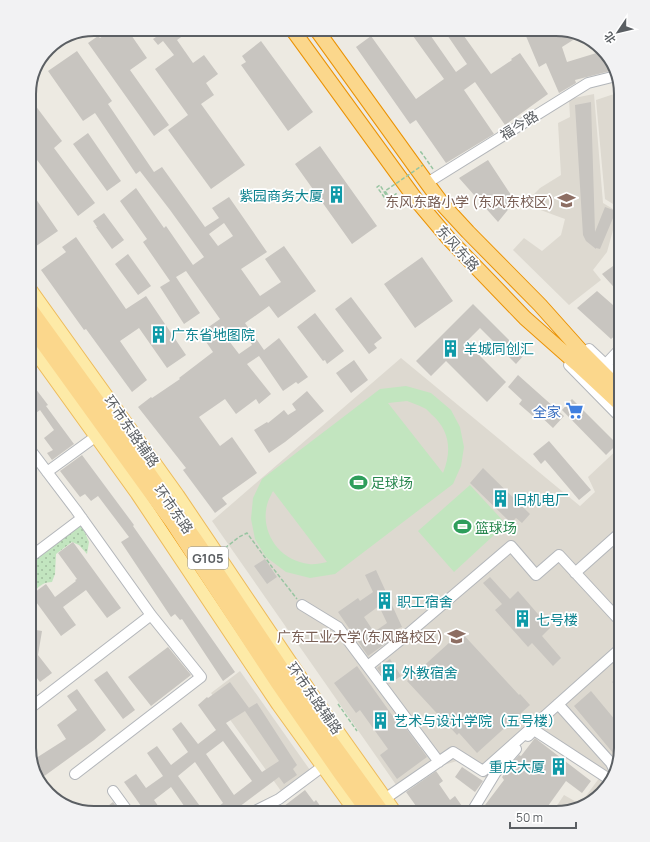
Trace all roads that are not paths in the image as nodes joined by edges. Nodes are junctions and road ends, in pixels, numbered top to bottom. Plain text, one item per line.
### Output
1 (297, 36) edge
2 (321, 36) edge
3 (612, 77) edge
4 (427, 183) junction
5 (36, 297) edge
6 (540, 305) junction
7 (36, 316) edge
8 (525, 318) junction
9 (36, 334) edge
10 (36, 353) edge
11 (614, 355) edge
12 (605, 365) junction
13 (614, 373) edge
14 (614, 384) edge
15 (614, 398) edge
16 (614, 411) edge
17 (101, 432) junction
18 (36, 457) edge
19 (47, 472) junction
20 (82, 518) junction
21 (614, 538) edge
22 (36, 553) edge
23 (575, 573) junction
24 (302, 604) road end
25 (152, 615) junction
26 (614, 615) edge
27 (614, 654) edge
28 (368, 666) junction
29 (36, 704) edge
30 (558, 704) junction
31 (439, 762) junction
32 (612, 764) edge
33 (322, 767) junction
34 (75, 774) dead end
35 (606, 777) edge
36 (113, 791) dead end
37 (386, 798) junction
38 (124, 806) edge
39 (265, 806) edge
40 (351, 806) edge
41 (364, 806) edge
42 (378, 806) edge
43 (391, 806) edge
44 (475, 806) edge

1 - 8 highway, 东风东路
2 - 4 highway, 东风东路
3 - 4 street, 福今路
4 - 6 highway, 东风东路
5 - 37 main road, 环市东路辅路
6 - 12 street
6 - 14 highway, 东风东路
7 - 42 highway, 环市东路 / G105
8 - 15 highway, 东风东路
8 - 16 street
9 - 17 highway, 环市东路 / G105
10 - 17 main road
11 - 12 street
12 - 13 street
17 - 19 street
17 - 33 main road
17 - 41 highway, 环市东路 / G105
18 - 19 street
19 - 20 street
20 - 22 street
20 - 25 street
21 - 23 street
23 - 26 street
23 - 28 street
24 - 28 street
25 - 29 street
25 - 34 street
27 - 30 street
28 - 31 street
30 - 31 street
30 - 32 street
31 - 37 street
33 - 39 street
33 - 40 main road
35 - 44 street
36 - 38 street
37 - 43 main road, 环市东路辅路

